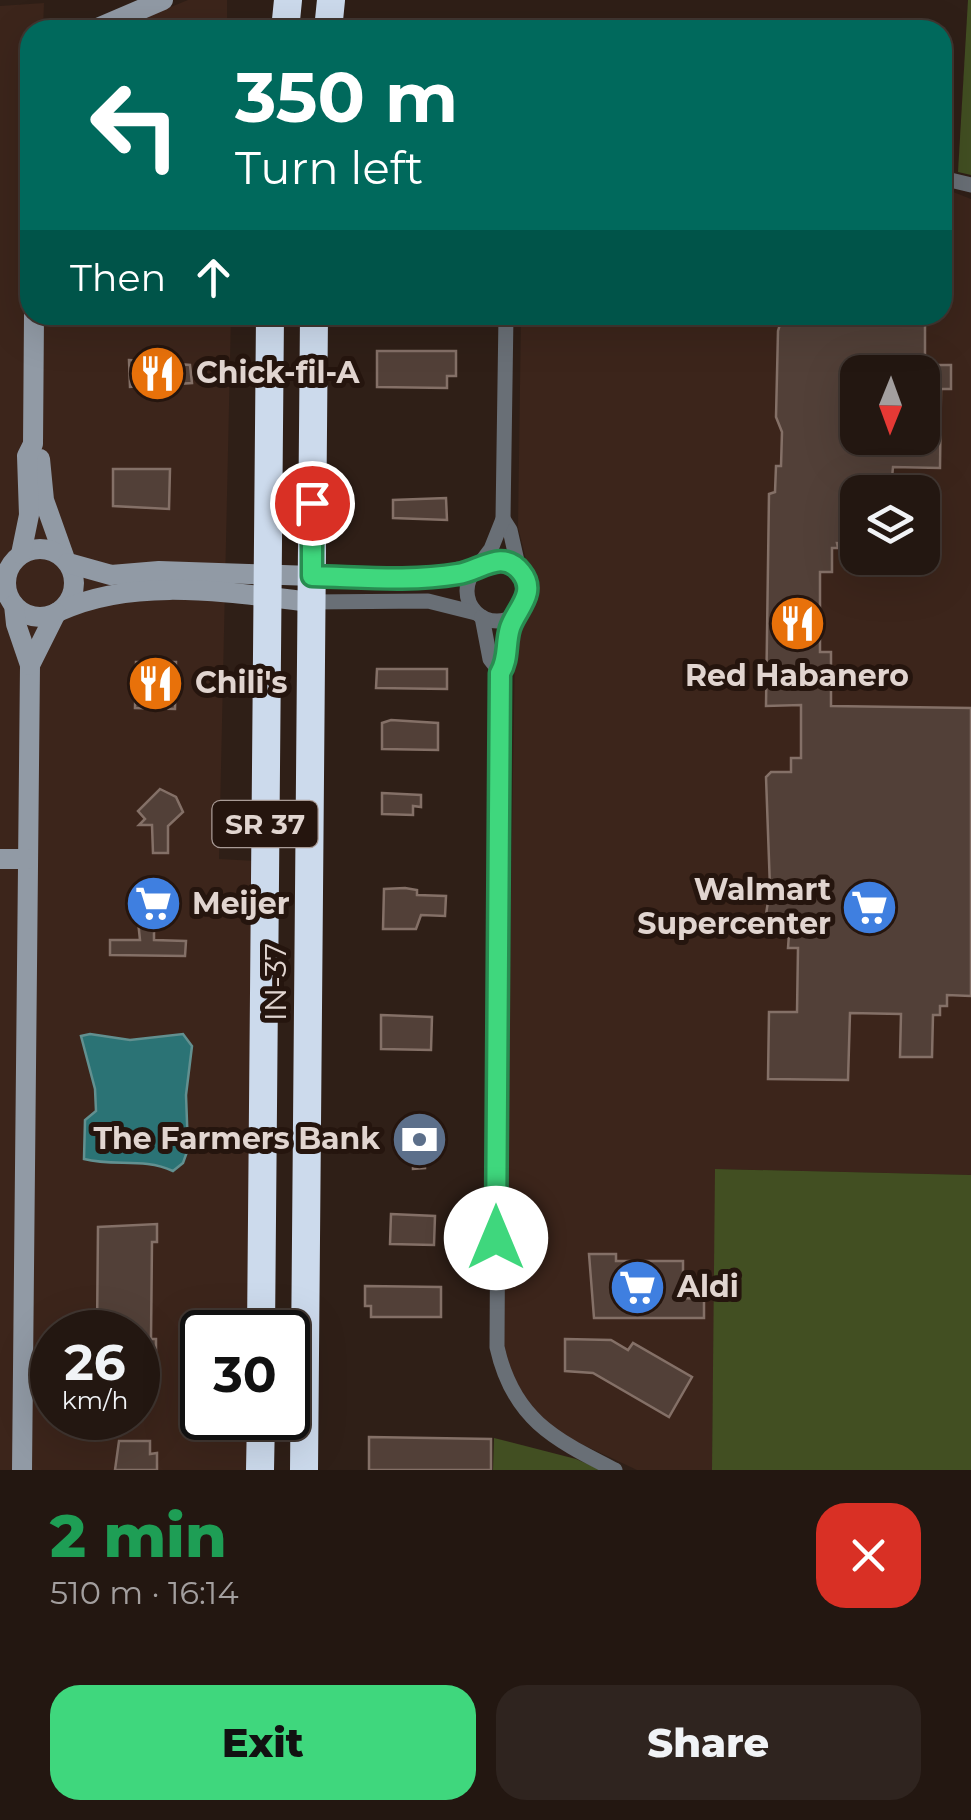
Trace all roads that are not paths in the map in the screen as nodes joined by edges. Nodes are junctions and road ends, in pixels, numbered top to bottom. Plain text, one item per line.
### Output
1 (163, 0) edge
2 (116, 20) edge
3 (34, 325) edge
4 (270, 325) edge
5 (314, 325) edge
6 (506, 325) edge
7 (33, 444) junction
8 (503, 518) junction
9 (21, 554) junction
10 (67, 561) junction
11 (475, 570) junction
12 (519, 570) junction
13 (267, 586) junction
14 (312, 589) junction
15 (14, 605) junction
16 (58, 612) junction
17 (479, 615) junction
18 (516, 615) junction
19 (30, 665) junction
20 (500, 673) junction
21 (0, 858) edge
22 (28, 859) junction
23 (262, 1310) edge
24 (261, 1440) edge
25 (22, 1470) edge
26 (260, 1470) edge
27 (304, 1470) edge
28 (615, 1470) edge

1 - 2 street
3 - 7 street
4 - 13 highway, IN-37 / SR 37
5 - 14 highway, IN-37 / SR 37
6 - 8 street
7 - 9 street
7 - 10 street
8 - 11 street
8 - 12 street
9 - 10 street
9 - 15 street
10 - 13 street
10 - 16 street
11 - 12 street
11 - 14 street
11 - 17 street
12 - 18 street
13 - 14 street
13 - 16 street
13 - 23 highway, IN-37 / SR 37
14 - 17 street
14 - 27 highway, IN-37 / SR 37
15 - 16 street
15 - 19 street
16 - 19 street
17 - 18 street
17 - 20 street
18 - 20 street
19 - 22 street
20 - 28 street
21 - 22 street
22 - 25 street
24 - 26 highway

